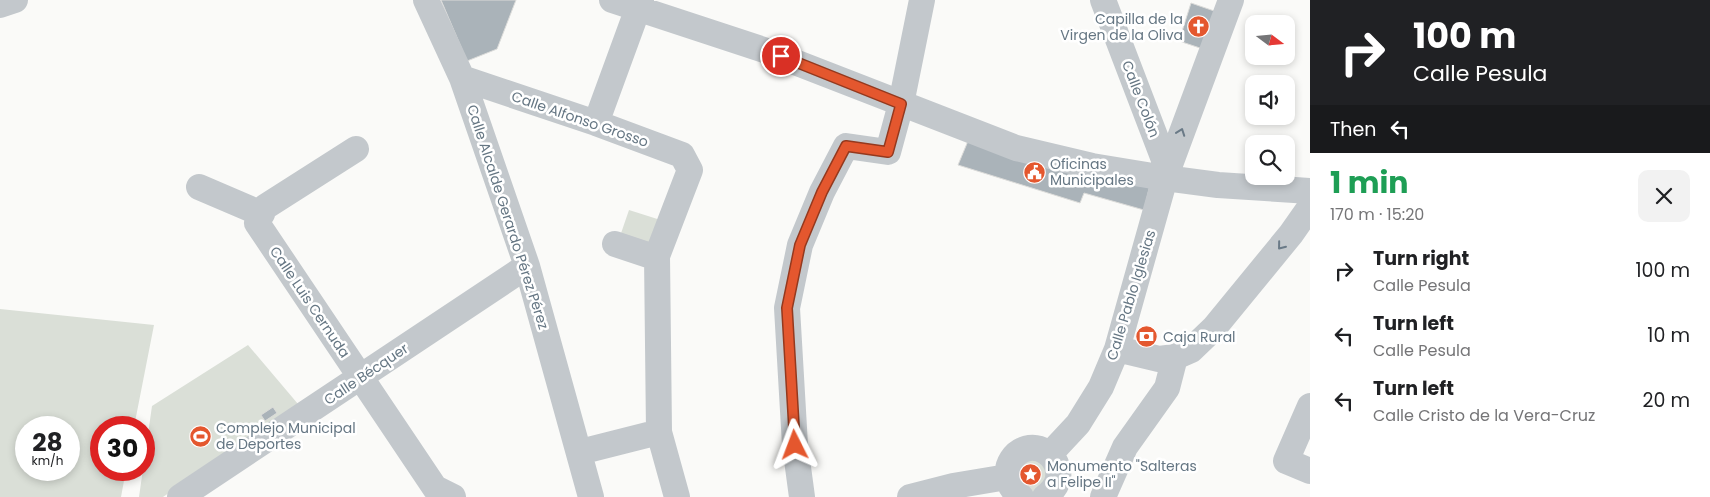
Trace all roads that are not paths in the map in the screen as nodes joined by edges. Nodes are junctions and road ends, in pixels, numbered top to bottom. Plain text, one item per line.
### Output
1 (15, 0) edge
2 (426, 0) edge
3 (612, 0) edge
4 (922, 0) edge
5 (1103, 0) edge
6 (1227, 1) edge
7 (639, 4) edge
8 (0, 5) edge
9 (462, 78) junction
10 (901, 104) junction
11 (596, 123) junction
12 (356, 149) dead end
13 (1166, 174) junction
14 (199, 187) dead end
15 (1310, 191) edge
16 (1310, 207) edge
17 (260, 218) junction
18 (615, 244) dead end
19 (657, 258) junction
20 (527, 266) junction
21 (1117, 350) junction
22 (1175, 357) junction
23 (360, 378) junction
24 (1310, 406) edge
25 (659, 432) junction
26 (580, 452) junction
27 (1050, 454) junction
28 (1310, 471) edge
29 (1014, 487) edge
30 (1050, 495) edge
31 (918, 496) edge
32 (180, 497) edge
33 (452, 497) edge
34 (591, 497) edge
35 (677, 497) edge
36 (802, 497) edge
37 (1104, 497) edge

1 - 8 street
2 - 9 street, Calle Alcalde Gerardo Pérez Pérez
3 - 7 street
4 - 10 street
5 - 13 street, Calle Colón
13 -> 6 street, Calle Pablo Iglesias
7 - 10 street
7 - 11 street
9 - 11 street, Calle Alfonso Grosso
9 - 20 street, Calle Alcalde Gerardo Pérez Pérez
10 - 13 street
10 - 36 street
11 - 19 street, Calle Alfonso Grosso
12 - 17 street
13 - 15 street
13 - 21 street, Calle Pablo Iglesias
14 - 17 street
16 -> 22 street
17 - 23 street, Calle Luis Cernuda
18 - 19 street
19 - 25 street
20 - 23 street, Calle Bécquer
20 - 26 street, Calle Alcalde Gerardo Pérez Pérez
21 - 22 street
21 - 27 street, Calle Pablo Iglesias
22 - 37 street
23 - 32 street, Calle Bécquer
23 - 33 street, Calle Luis Cernuda
24 - 28 street
25 - 26 street
25 - 35 street
26 - 34 street, Calle Alcalde Gerardo Pérez Pérez
27 - 29 street
27 - 30 street
29 - 31 street

